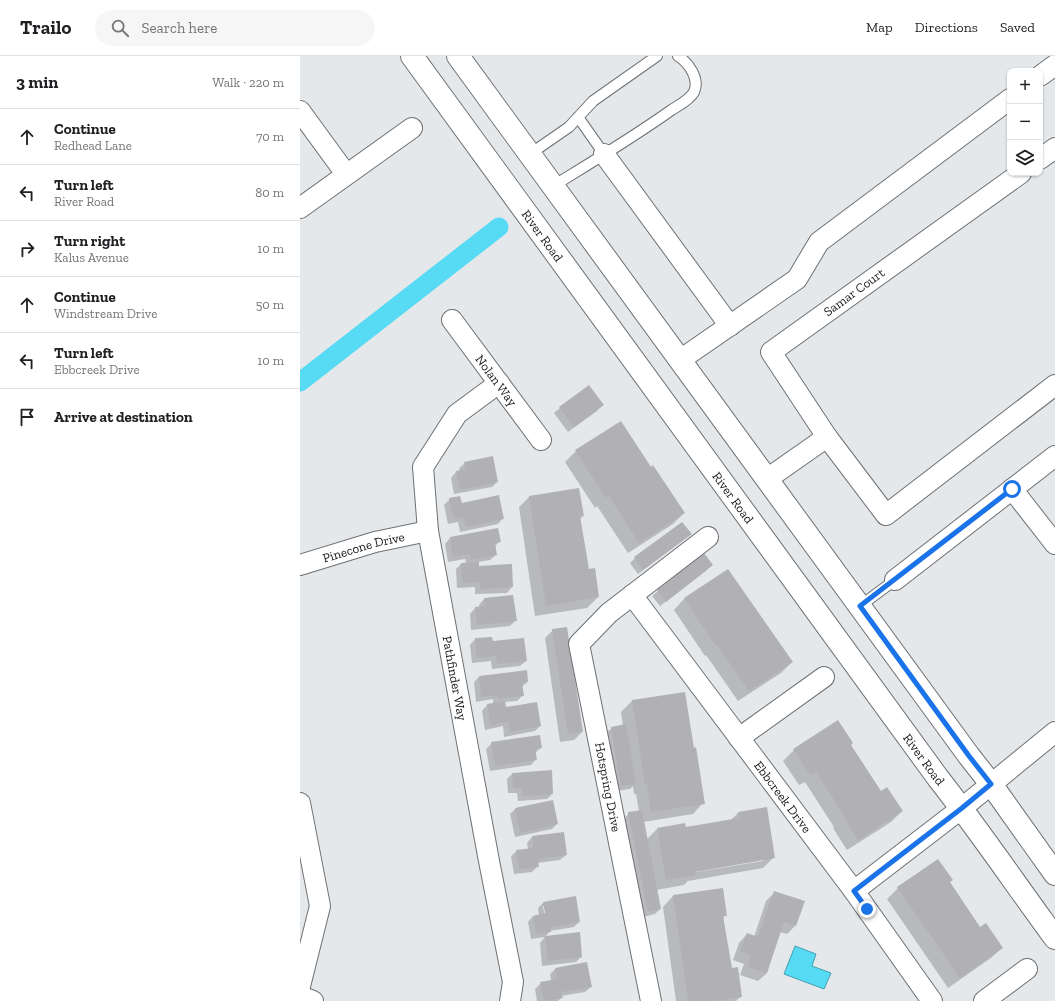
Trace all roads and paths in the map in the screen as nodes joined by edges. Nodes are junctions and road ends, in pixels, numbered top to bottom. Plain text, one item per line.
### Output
1 (412, 56) edge
2 (458, 56) edge
3 (657, 56) edge
4 (678, 56) edge
5 (1055, 65) edge
6 (1043, 74) edge
7 (1007, 101) edge
8 (300, 111) edge
9 (578, 117) junction
10 (412, 128) dead end
11 (1055, 148) edge
12 (530, 154) junction
13 (604, 154) junction
14 (1043, 157) edge
15 (346, 174) junction
16 (1017, 176) edge
17 (553, 186) junction
18 (300, 208) edge
19 (452, 320) dead end
20 (730, 326) junction
21 (680, 360) junction
22 (499, 383) junction
23 (1055, 385) edge
24 (827, 437) junction
25 (541, 440) dead end
26 (1055, 456) edge
27 (767, 479) junction
28 (1012, 489) junction
29 (428, 531) junction
30 (708, 537) dead end
31 (1055, 544) edge
32 (300, 565) edge
33 (895, 580) joint
34 (632, 595) junction
35 (860, 606) junction
36 (824, 677) dead end
37 (1055, 732) edge
38 (739, 738) junction
39 (991, 784) junction
40 (300, 803) edge
41 (962, 808) junction
42 (1055, 874) edge
43 (854, 891) junction
44 (1055, 938) edge
45 (1027, 969) dead end
46 (300, 986) edge
47 (300, 996) edge
48 (313, 1001) edge
49 (510, 1001) edge
50 (651, 1001) edge
51 (932, 1001) edge
52 (984, 1001) edge

1 - 41 main road, River Road
2 - 12 main road
3 - 9 lane
4 - 13 lane
5 - 6 street
7 - 20 street
8 - 15 street
9 - 12 lane
9 - 13 lane
10 - 15 street
11 - 14 street
12 - 17 main road
13 - 17 lane
13 - 20 street
15 - 18 street
16 - 24 street, Samar Court
17 - 21 main road
19 - 22 street, Nolan Way
20 - 21 street
21 - 27 main road
22 - 25 street, Nolan Way
22 - 29 street, Pathfinder Way
23 - 24 street, Samar Court
24 - 27 street
26 - 28 street
27 - 35 main road
28 - 31 street
28 - 33 street
29 - 32 street, Pinecone Drive
29 - 49 street, Pathfinder Way
30 - 34 street
33 - 35 lane
34 - 38 street, Ebbcreek Drive
34 - 50 street, Hotspring Drive
35 - 39 main road
36 - 38 street
37 - 39 street
38 - 43 street, Ebbcreek Drive
39 - 41 street
39 - 42 main road
40 - 46 street
41 - 43 street
41 - 44 main road, River Road
43 - 51 street, Ebbcreek Drive
45 - 52 street
47 - 48 street

